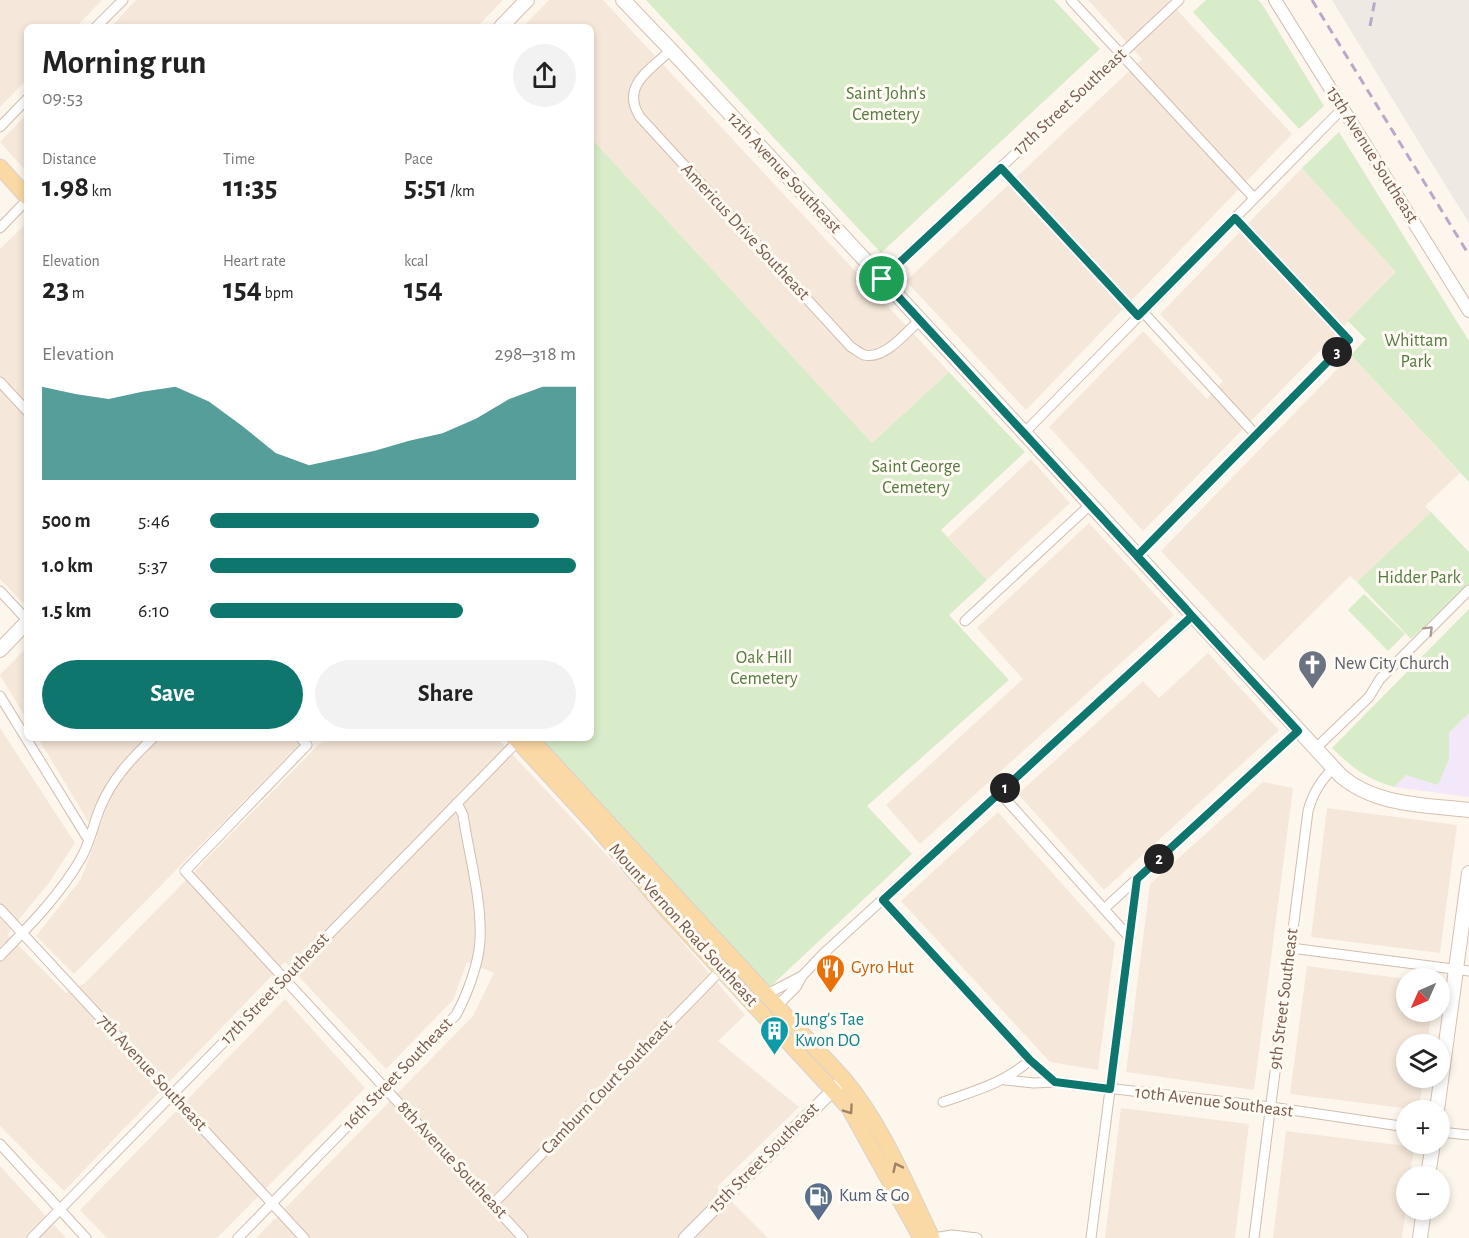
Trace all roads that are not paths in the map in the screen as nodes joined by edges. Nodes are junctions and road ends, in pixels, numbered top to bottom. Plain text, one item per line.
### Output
1 (123, 0) edge
2 (527, 0) edge
3 (623, 0) edge
4 (1071, 0) edge
5 (1179, 0) edge
6 (1275, 0) edge
7 (99, 24) edge
8 (504, 24) edge
9 (671, 50) junction
10 (1120, 54) junction
11 (24, 102) edge
12 (1342, 108) junction
13 (0, 127) edge
14 (0, 167) edge
15 (1001, 168) junction
16 (24, 195) edge
17 (1254, 198) junction
18 (24, 201) edge
19 (1235, 218) junction
20 (0, 228) edge
21 (882, 279) junction
22 (1469, 311) edge
23 (1141, 314) junction
24 (920, 320) junction
25 (0, 382) edge
26 (24, 408) edge
27 (1024, 433) junction
28 (1256, 435) junction
29 (1090, 505) junction
30 (1137, 556) junction
31 (1469, 590) edge
32 (0, 591) edge
33 (1192, 616) junction
34 (24, 618) edge
35 (965, 621) dead end
36 (24, 624) edge
37 (0, 650) edge
38 (0, 696) edge
39 (1298, 731) junction
40 (24, 735) edge
41 (28, 741) edge
42 (150, 741) edge
43 (519, 741) edge
44 (523, 741) edge
45 (523, 741) edge
46 (304, 742) edge
47 (1315, 749) junction
48 (1333, 768) junction
49 (1000, 793) junction
50 (457, 803) junction
51 (1469, 810) edge
52 (88, 839) junction
53 (1469, 873) edge
54 (1137, 879) junction
55 (883, 900) junction
56 (0, 909) edge
57 (1104, 909) junction
58 (22, 933) junction
59 (1130, 938) junction
60 (696, 942) junction
61 (1291, 948) junction
62 (0, 956) edge
63 (721, 970) junction
64 (1462, 970) edge
65 (802, 976) junction
66 (284, 979) junction
67 (765, 993) junction
68 (777, 1006) junction
69 (1030, 1060) junction
70 (844, 1079) junction
71 (1005, 1080) junction
72 (1055, 1082) junction
73 (385, 1087) junction
74 (1110, 1089) junction
75 (833, 1090) junction
76 (172, 1094) junction
77 (1439, 1100) edge
78 (943, 1102) dead end
79 (1271, 1107) junction
80 (1396, 1125) edge
81 (1450, 1133) edge
82 (1469, 1136) edge
83 (0, 1144) edge
84 (272, 1203) junction
85 (492, 1204) junction
86 (60, 1209) junction
87 (1422, 1220) edge
88 (32, 1238) edge
89 (86, 1238) edge
90 (238, 1238) edge
91 (304, 1238) edge
92 (523, 1238) edge
93 (685, 1238) edge
94 (921, 1238) edge
95 (932, 1238) edge
96 (977, 1238) edge
97 (1091, 1238) edge
98 (1254, 1238) edge
99 (1420, 1238) edge

1 - 7 street
2 - 8 main road
3 - 9 main road, 12th Avenue Southeast
4 - 10 street
5 - 10 street, 17th Street Southeast
6 - 12 street, 15th Avenue Southeast
9 - 21 main road, 12th Avenue Southeast
9 - 24 street, Americus Drive Southeast
10 - 15 street, 17th Street Southeast
10 - 17 street
11 - 13 street
12 - 17 street
12 - 22 street, 15th Avenue Southeast
14 - 16 main road
15 - 21 street, 17th Street Southeast
15 - 23 street
17 - 19 street
18 - 20 street
19 - 23 street
19 - 28 street
21 - 24 main road, 12th Avenue Southeast
23 - 27 street
23 - 28 street
24 - 27 main road, 12th Avenue Southeast
25 - 26 street
27 - 29 main road, 12th Avenue Southeast
28 - 30 street
29 - 30 main road, 12th Avenue Southeast
29 - 35 street
30 - 33 main road, 12th Avenue Southeast
47 -> 31 street
32 - 34 street
33 - 39 main road, 12th Avenue Southeast
33 - 49 street
36 - 37 main road
38 - 40 street
39 - 47 main road, 12th Avenue Southeast
39 - 54 street
41 - 52 street
42 - 52 street
43 - 50 street, 17th Street Southeast
44 - 60 main road, Mount Vernon Road Southeast
45 - 67 main road, Mount Vernon Road Southeast
46 - 66 street, 8th Avenue Southeast
47 - 48 main road, 12th Avenue Southeast
48 - 51 main road, 12th Avenue Southeast
48 - 61 street, 9th Street Southeast
49 - 55 street
49 - 57 street
50 - 66 street, 17th Street Southeast
50 - 73 street, 16th Street Southeast
52 - 58 street
53 - 64 main road
54 - 57 street
54 - 59 street
55 - 65 street
55 - 69 street
56 - 58 street, 7th Avenue Southeast
57 - 59 street
58 - 62 street
58 - 76 street, 7th Avenue Southeast
59 - 74 street
60 - 63 main road, Mount Vernon Road Southeast
60 - 68 main road
61 - 64 street
61 - 79 street, 9th Street Southeast
63 - 75 main road, Mount Vernon Road Southeast
63 - 85 street, Camburn Court Southeast
64 - 77 main road
65 - 67 street
65 - 68 street
66 - 73 street, 8th Avenue Southeast
66 - 76 street, 17th Street Southeast
67 - 68 main road, Mount Vernon Road Southeast
68 - 70 main road, Mount Vernon Road Southeast
69 - 71 street
69 - 72 street
70 - 75 street, 15th Street Southeast
95 -> 70 main road, Mount Vernon Road Southeast
71 - 72 street, 10th Avenue Southeast
71 - 78 street
72 - 74 street, 10th Avenue Southeast
73 - 84 street, 16th Street Southeast
73 - 85 street, 8th Avenue Southeast
74 - 79 street, 10th Avenue Southeast
74 - 97 street
75 - 93 street, 15th Street Southeast
75 -> 94 main road, Mount Vernon Road Southeast
76 - 84 street, 7th Avenue Southeast
76 - 86 street, 17th Street Southeast
79 - 80 street, 10th Avenue Southeast
79 - 98 street, 9th Street Southeast
81 - 82 street
83 - 86 street
84 - 90 street, 16th Street Southeast
84 - 91 street, 7th Avenue Southeast
85 - 92 street, 8th Avenue Southeast
86 - 88 street, 17th Street Southeast
86 - 89 street
87 - 99 main road
95 - 96 street

